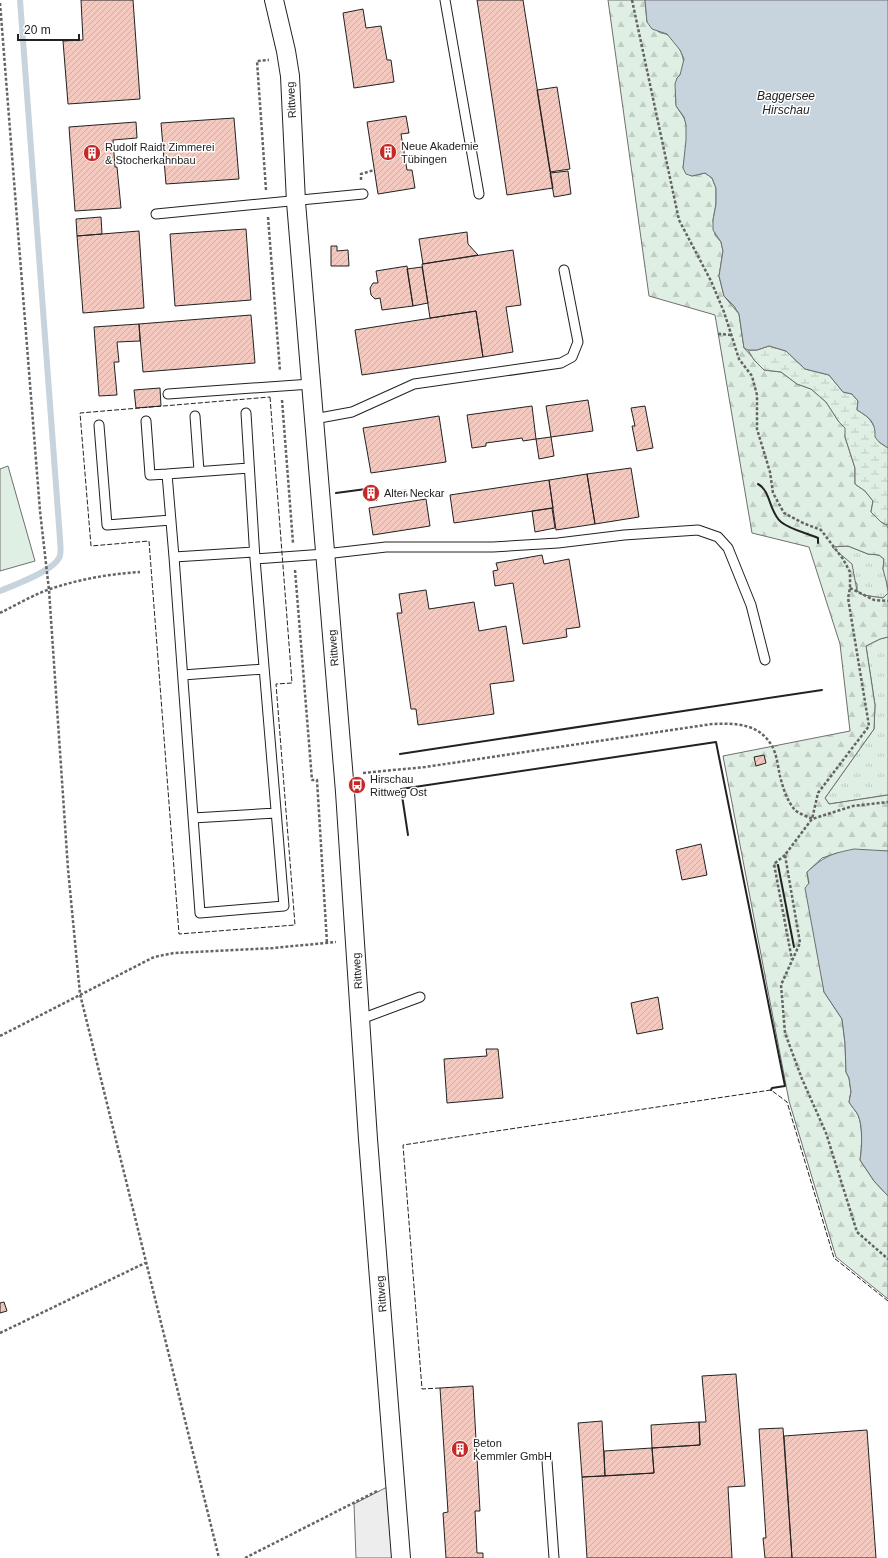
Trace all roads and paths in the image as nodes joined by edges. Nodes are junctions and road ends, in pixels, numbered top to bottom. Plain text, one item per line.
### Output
1 (274, 0) edge
2 (445, 0) edge
3 (632, 0) edge
4 (0, 3) edge
5 (287, 58) junction
6 (363, 194) dead end
7 (479, 194) dead end
8 (296, 202) junction
9 (267, 204) junction
10 (156, 214) dead end
11 (564, 270) dead end
12 (718, 334) dead end
13 (732, 335) junction
14 (311, 384) junction
15 (281, 386) junction
16 (168, 394) dead end
17 (246, 413) dead end
18 (195, 416) dead end
19 (314, 420) junction
20 (146, 421) dead end
21 (99, 424) dead end
22 (249, 468) junction
23 (199, 471) junction
24 (167, 474) junction
25 (171, 520) junction
26 (325, 554) junction
27 (255, 556) junction
28 (174, 557) junction
29 (294, 557) junction
30 (140, 572) dead end
31 (850, 588) junction
32 (49, 590) junction
33 (888, 601) edge
34 (0, 613) edge
35 (765, 660) dead end
36 (264, 669) junction
37 (183, 674) junction
38 (343, 775) junction
39 (888, 802) edge
40 (276, 813) junction
41 (194, 818) junction
42 (812, 819) junction
43 (785, 855) junction
44 (354, 940) junction
45 (327, 943) junction
46 (792, 961) junction
47 (80, 994) junction
48 (420, 997) dead end
49 (361, 1019) junction
50 (0, 1036) edge
51 (888, 1259) edge
52 (145, 1262) junction
53 (0, 1333) edge
54 (547, 1461) dead end
55 (395, 1482) junction
56 (219, 1558) edge
57 (245, 1558) edge
58 (401, 1558) edge
59 (554, 1558) edge

1 - 5 street, Rittweg
2 - 7 lane
3 - 13 path
4 - 32 path
5 - 8 street, Rittweg
5 - 9 path
6 - 8 lane
8 - 9 lane
8 - 14 street, Rittweg
9 - 10 lane
9 - 15 path
11 - 19 lane
12 - 13 path
13 - 31 path
14 - 15 lane
14 - 19 street, Rittweg
15 - 16 lane
15 - 29 path
17 - 22 lane
18 - 23 lane
19 - 26 street, Rittweg
20 - 24 lane
21 - 25 lane
22 - 23 lane
22 - 27 lane
23 - 24 lane
24 - 25 lane
25 - 28 lane
26 - 29 lane
26 - 35 lane
26 - 38 street, Rittweg
27 - 28 lane
27 - 29 lane
27 - 36 lane
28 - 37 lane
29 - 45 path
30 - 32 path
31 - 33 path
31 - 42 path
32 - 34 path
32 - 47 path
36 - 37 lane
36 - 40 lane
37 - 41 lane
38 - 42 path
38 - 44 street, Rittweg
39 - 42 path
40 - 41 lane
40 - 41 lane
42 - 43 path
43 - 46 path
43 - 46 path
44 - 45 path
44 - 49 street, Rittweg
45 - 47 path
46 - 51 path
47 - 50 path
47 - 52 path
48 - 49 lane
49 - 55 street, Rittweg
52 - 53 path
52 - 56 path
54 - 59 lane
55 - 57 path
55 - 58 street, Rittweg

